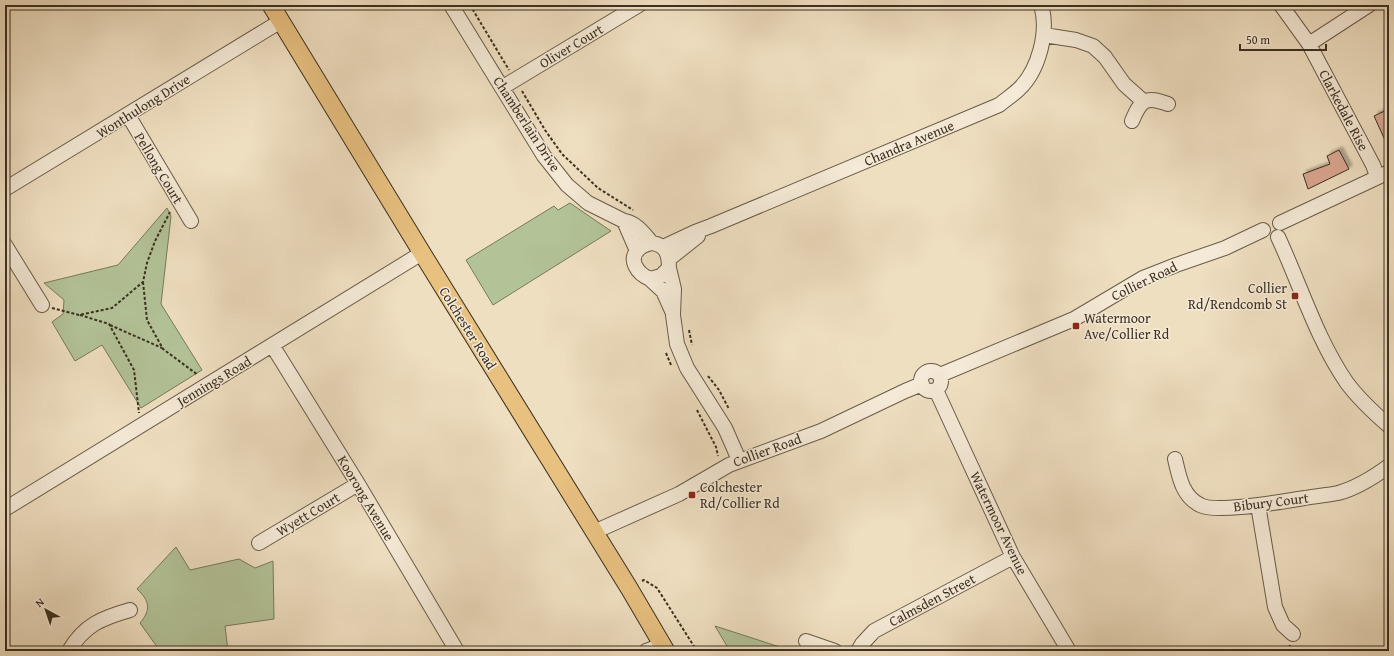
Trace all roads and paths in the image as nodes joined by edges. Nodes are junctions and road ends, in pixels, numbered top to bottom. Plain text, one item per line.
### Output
1 (271, 5) edge
2 (451, 5) edge
3 (639, 5) edge
4 (1041, 5) edge
5 (1281, 5) edge
6 (1369, 5) edge
7 (281, 21) junction
8 (1044, 35) junction
9 (1309, 44) junction
10 (502, 87) junction
11 (1143, 101) junction
12 (1168, 104) dead end
13 (128, 115) junction
14 (1132, 121) dead end
15 (1383, 174) edge
16 (5, 189) edge
17 (177, 198) junction
18 (191, 221) dead end
19 (624, 221) junction
20 (1280, 223) junction
21 (1263, 230) junction
22 (1278, 237) junction
23 (5, 245) edge
24 (637, 251) junction
25 (422, 253) junction
26 (663, 254) junction
27 (650, 279) junction
28 (143, 282) junction
29 (42, 305) joint
30 (79, 315) junction
31 (673, 315) junction
32 (109, 324) junction
33 (272, 345) junction
34 (163, 349) junction
35 (665, 349) dead end
36 (673, 369) dead end
37 (940, 376) junction
38 (211, 383) junction
39 (922, 384) junction
40 (936, 390) junction
41 (696, 408) dead end
42 (1387, 419) edge
43 (140, 426) junction
44 (718, 456) dead end
45 (1175, 459) dead end
46 (738, 460) junction
47 (1389, 466) edge
48 (358, 484) junction
49 (1258, 506) junction
50 (5, 509) edge
51 (594, 532) junction
52 (259, 543) dead end
53 (1013, 557) junction
54 (644, 580) dead end
55 (130, 610) dead end
56 (1292, 634) dead end
57 (806, 642) dead end
58 (664, 648) edge
59 (69, 651) edge
60 (457, 651) edge
61 (646, 651) edge
62 (697, 651) edge
63 (731, 651) edge
64 (737, 651) edge
65 (835, 651) edge
66 (858, 651) edge
67 (1069, 651) edge

1 - 7 main road, Colchester Road
2 - 10 street, Chamberlain Drive
3 - 10 street, Oliver Court
4 - 8 street, Chandra Avenue
5 - 9 street, Clarkedale Rise
6 - 9 street
7 - 13 street, Wonthulong Drive
7 - 25 main road, Colchester Road
8 - 11 street
8 - 26 street, Chandra Avenue
9 - 15 street, Clarkedale Rise
10 - 19 street, Chamberlain Drive
11 - 12 street
11 - 14 street
13 - 16 street, Wonthulong Drive
13 - 17 street, Pellong Court
15 - 20 street
17 - 18 street, Pellong Court
17 - 28 path
19 - 24 street
19 - 26 street, Chamberlain Drive
20 - 21 street
20 - 22 street
21 - 22 street
21 - 37 street, Collier Road
22 - 42 street
23 - 29 street
24 - 26 street
24 - 27 street
25 - 33 street, Jennings Road
25 - 51 main road, Colchester Road
26 - 27 street
26 - 31 street, Chamberlain Drive
27 - 31 street, Chamberlain Drive
28 - 30 path
28 - 34 path
29 - 30 path
30 - 32 path
31 - 46 street, Chamberlain Drive
32 - 34 path
32 - 43 path
33 - 38 street, Jennings Road
33 - 48 street, Koorong Avenue
34 - 38 path
35 - 36 path
37 - 39 street
37 - 40 street
38 - 43 street, Jennings Road
39 - 40 street
39 - 46 street, Collier Road
40 - 53 street, Watermoor Avenue
41 - 44 path
43 - 50 street, Jennings Road
45 - 49 street, Bibury Court
46 - 51 street, Collier Road
47 - 49 street, Bibury Court
48 - 52 street, Wyett Court
48 - 60 street, Koorong Avenue
49 - 56 street
51 - 58 main road, Colchester Road
53 - 66 street, Calmsden Street
53 - 67 street, Watermoor Avenue
54 - 62 path
55 - 59 street
57 - 65 street
58 - 61 street
63 - 64 path

